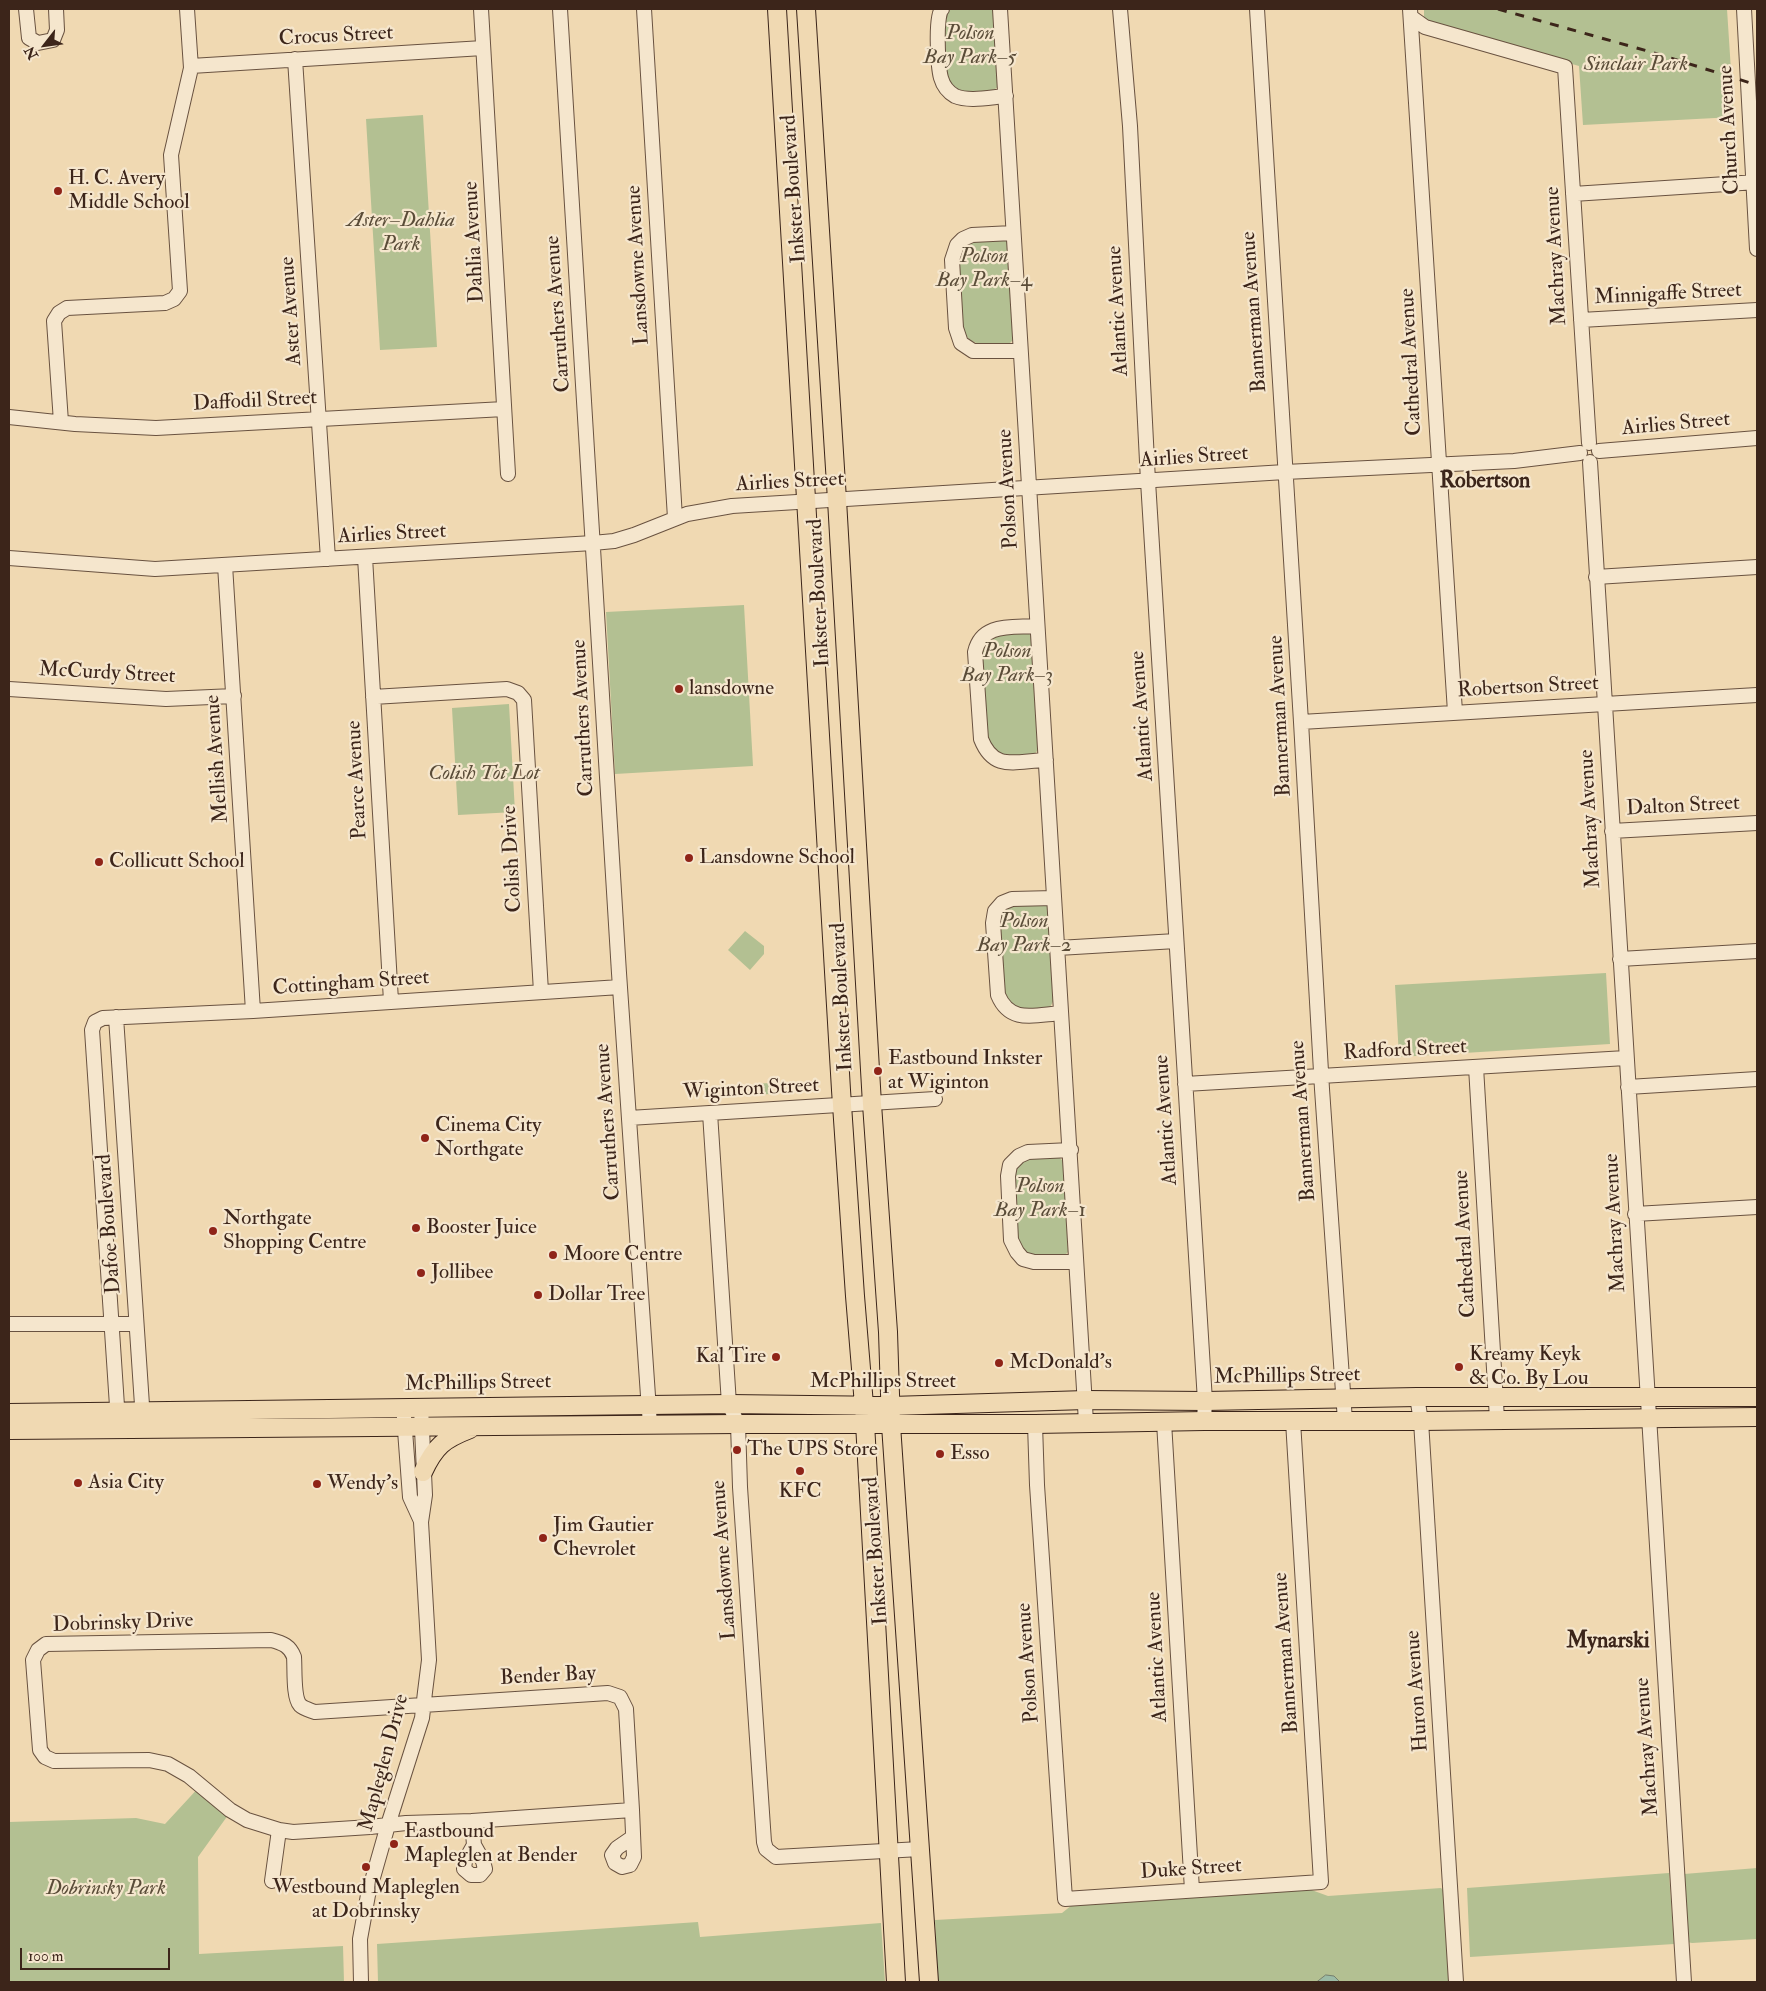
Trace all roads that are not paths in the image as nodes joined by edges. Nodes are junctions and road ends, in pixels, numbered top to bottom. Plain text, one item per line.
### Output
1 (26, 9) edge
2 (56, 9) edge
3 (187, 9) edge
4 (481, 9) edge
5 (560, 9) edge
6 (644, 9) edge
7 (777, 9) edge
8 (806, 9) edge
9 (942, 9) edge
10 (1000, 9) edge
11 (1120, 9) edge
12 (1257, 9) edge
13 (1744, 9) edge
14 (1411, 13) edge
15 (483, 48) junction
16 (1752, 55) edge
17 (295, 59) junction
18 (191, 66) junction
19 (1006, 96) junction
20 (1755, 182) edge
21 (1573, 194) junction
22 (1013, 233) junction
23 (1757, 249) edge
24 (1757, 310) edge
25 (1581, 320) junction
26 (1020, 350) junction
27 (504, 409) junction
28 (9, 417) edge
29 (319, 419) junction
30 (61, 422) junction
31 (1757, 438) edge
32 (1589, 452) junction
33 (1438, 465) junction
34 (1285, 472) junction
35 (508, 474) dead end
36 (1148, 481) junction
37 (1029, 488) junction
38 (837, 500) junction
39 (807, 503) junction
40 (675, 518) junction
41 (593, 543) junction
42 (365, 557) junction
43 (9, 558) edge
44 (328, 559) junction
45 (224, 565) junction
46 (1757, 567) edge
47 (1596, 577) junction
48 (1037, 626) junction
49 (9, 689) edge
50 (1757, 695) edge
51 (234, 696) junction
52 (373, 697) junction
53 (1604, 704) junction
54 (1455, 712) junction
55 (1301, 722) junction
56 (1046, 760) junction
57 (1757, 823) edge
58 (1612, 831) junction
59 (1054, 898) junction
60 (1176, 941) junction
61 (1058, 948) junction
62 (1757, 951) edge
63 (1620, 959) junction
64 (620, 987) junction
65 (541, 992) junction
66 (391, 1001) junction
67 (254, 1011) junction
68 (1061, 1013) junction
69 (116, 1017) junction
70 (92, 1030) joint
71 (1626, 1058) junction
72 (1476, 1067) junction
73 (1321, 1076) junction
74 (1757, 1079) edge
75 (1186, 1084) junction
76 (1628, 1087) junction
77 (936, 1100) dead end
78 (872, 1104) junction
79 (842, 1105) junction
80 (710, 1113) junction
81 (629, 1118) junction
82 (1071, 1150) junction
83 (1757, 1207) edge
84 (1635, 1214) junction
85 (1076, 1262) junction
86 (9, 1324) edge
87 (112, 1324) junction
88 (136, 1324) junction
89 (1417, 1397) junction
90 (1496, 1397) junction
91 (1757, 1397) edge
92 (1343, 1398) junction
93 (1648, 1398) junction
94 (1086, 1400) junction
95 (1205, 1401) junction
96 (729, 1404) junction
97 (649, 1405) junction
98 (864, 1405) junction
99 (891, 1406) junction
100 (421, 1407) junction
101 (403, 1408) junction
102 (9, 1413) edge
103 (1649, 1417) junction
104 (1757, 1417) edge
105 (1497, 1419) junction
106 (118, 1420) junction
107 (143, 1420) junction
108 (1204, 1420) junction
109 (1345, 1421) junction
110 (1421, 1421) junction
111 (1086, 1422) junction
112 (1164, 1422) junction
113 (1294, 1422) junction
114 (738, 1424) junction
115 (865, 1424) junction
116 (1035, 1424) junction
117 (650, 1425) junction
118 (891, 1425) junction
119 (413, 1426) junction
120 (478, 1426) junction
121 (9, 1430) edge
122 (423, 1472) junction
123 (421, 1522) junction
124 (423, 1705) junction
125 (632, 1810) junction
126 (472, 1820) junction
127 (388, 1825) junction
128 (279, 1830) junction
129 (633, 1837) dead end
130 (474, 1845) dead end
131 (920, 1849) junction
132 (890, 1850) junction
133 (272, 1881) dead end
134 (1321, 1882) joint
135 (1192, 1890) junction
136 (1065, 1898) joint
137 (361, 1982) edge
138 (896, 1982) edge
139 (929, 1982) edge
140 (1456, 1982) edge
141 (1684, 1982) edge

1 - 2 street
3 - 18 street
4 - 15 street, Dahlia Avenue
5 - 41 street, Carruthers Avenue
6 - 40 street, Lansdowne Avenue
7 - 39 main road, Inkster Boulevard
8 - 38 main road, Inkster Boulevard
9 - 19 street
10 - 19 street, Polson Avenue
11 - 36 street, Atlantic Avenue
12 - 34 street, Bannerman Avenue
13 - 16 street, Church Avenue
14 - 21 street, Machray Avenue
14 - 33 street, Cathedral Avenue
15 - 17 street, Crocus Street
15 - 27 street, Dahlia Avenue
16 - 20 street, Church Avenue
17 - 18 street, Crocus Street
17 - 29 street, Aster Avenue
18 - 30 street
19 - 22 street, Polson Avenue
20 - 21 street
20 - 23 street, Church Avenue
21 - 25 street, Machray Avenue
22 - 26 street, Polson Avenue
22 - 26 street
24 - 25 street, Minnigaffe Street
25 - 32 street, Machray Avenue
26 - 37 street, Polson Avenue
27 - 29 street, Daffodil Street
27 - 35 street, Dahlia Avenue
28 - 30 street, Daffodil Street
29 - 30 street, Daffodil Street
29 - 44 street, Aster Avenue
31 - 32 street, Airlies Street
32 - 33 street, Airlies Street
32 - 47 street, Machray Avenue
33 - 34 street, Airlies Street
33 - 54 street, Cathedral Avenue
34 - 36 street, Airlies Street
34 - 55 street, Bannerman Avenue
36 - 37 street, Airlies Street
36 - 60 street, Atlantic Avenue
37 - 38 street, Airlies Street
37 - 48 street, Polson Avenue
38 - 39 street, Airlies Street
38 - 78 main road, Inkster Boulevard
39 - 40 street, Airlies Street
39 - 79 main road, Inkster Boulevard
40 - 41 street, Airlies Street
41 - 42 street, Airlies Street
41 - 64 street, Carruthers Avenue
42 - 44 street, Airlies Street
42 - 52 street, Pearce Avenue
43 - 45 street, Airlies Street
44 - 45 street, Airlies Street
45 - 51 street, Mellish Avenue
46 - 47 street
47 - 53 street, Machray Avenue
48 - 56 street, Polson Avenue
48 - 56 street
49 - 51 street, McCurdy Street
50 - 53 street, Robertson Street
51 - 67 street, Mellish Avenue
52 - 65 street, Colish Drive
52 - 66 street, Pearce Avenue
53 - 54 street, Robertson Street
53 - 58 street, Machray Avenue
54 - 55 street, Robertson Street
55 - 73 street, Bannerman Avenue
56 - 59 street, Polson Avenue
57 - 58 street, Dalton Street
58 - 63 street, Machray Avenue
59 - 61 street, Polson Avenue
59 - 68 street
60 - 61 street
60 - 75 street, Atlantic Avenue
61 - 68 street, Polson Avenue
62 - 63 street
63 - 71 street, Machray Avenue
64 - 65 street, Cottingham Street
64 - 81 street, Carruthers Avenue
65 - 66 street, Cottingham Street
66 - 67 street, Cottingham Street
67 - 69 street, Cottingham Street
68 - 82 street, Polson Avenue
69 - 70 street, Cottingham Street
69 - 88 street, Dafoe Boulevard
70 - 87 street, Dafoe Boulevard
71 - 72 street, Radford Street
71 - 76 street, Machray Avenue
72 - 73 street, Radford Street
72 - 90 street, Cathedral Avenue
73 - 75 street, Radford Street
73 - 92 street, Bannerman Avenue
74 - 76 street
75 - 95 street, Atlantic Avenue
76 - 84 street, Machray Avenue
77 - 78 street, Wiginton Street
78 - 79 street, Wiginton Street
78 - 99 main road, Inkster Boulevard
79 - 80 street, Wiginton Street
79 - 98 main road, Inkster Boulevard
80 - 81 street, Wiginton Street
80 - 96 street, Lansdowne Avenue
81 - 97 street, Carruthers Avenue
82 - 85 street, Polson Avenue
82 - 85 street
83 - 84 street
84 - 93 street, Machray Avenue
85 - 94 street, Polson Avenue
86 - 87 street
87 - 88 street
87 - 106 street, Dafoe Boulevard
88 - 107 street, Dafoe Boulevard
89 - 90 main road, McPhillips Street
89 - 92 main road, McPhillips Street
89 - 110 street, Huron Avenue
90 - 93 main road, McPhillips Street
90 - 105 street, Cathedral Avenue
91 - 93 main road, McPhillips Street
92 - 95 main road, McPhillips Street
92 - 109 street, Bannerman Avenue
93 - 103 street, Machray Avenue
94 - 95 main road, McPhillips Street
94 - 99 main road, McPhillips Street
94 - 111 street, Polson Avenue
95 - 108 street, Atlantic Avenue
96 - 97 main road, McPhillips Street
96 - 98 main road, McPhillips Street
96 - 114 street, Lansdowne Avenue
97 - 100 main road, McPhillips Street
97 - 117 street, Carruthers Avenue
98 - 99 main road, McPhillips Street
98 - 115 main road, Inkster Boulevard
99 - 118 main road, Inkster Boulevard
100 - 101 main road, McPhillips Street
100 - 119 street, Mapleglen Drive
101 - 107 main road, McPhillips Street
101 - 119 street, Mapleglen Drive
102 - 106 main road, McPhillips Street
103 - 104 main road, McPhillips Street
103 - 105 main road, McPhillips Street
103 - 141 street, Machray Avenue
105 - 110 main road, McPhillips Street
106 - 107 main road, McPhillips Street
106 - 121 main road, McPhillips Street
107 - 119 main road, McPhillips Street
108 - 112 main road, McPhillips Street
108 - 113 main road, McPhillips Street
109 - 110 main road, McPhillips Street
109 - 113 main road, McPhillips Street
110 - 140 street, Huron Avenue
111 - 112 main road, McPhillips Street
111 - 116 main road, McPhillips Street
112 - 135 street, Atlantic Avenue
113 - 134 street, Bannerman Avenue
114 - 115 main road, McPhillips Street
114 - 117 main road, McPhillips Street
114 - 132 street, Lansdowne Avenue
115 - 118 main road, McPhillips Street
115 - 132 main road, Inkster Boulevard
116 - 118 main road, McPhillips Street
116 - 136 street, Polson Avenue
117 - 120 main road, McPhillips Street
118 - 131 main road, Inkster Boulevard
119 - 120 main road, McPhillips Street
119 - 122 street, Mapleglen Drive
119 - 123 street, Mapleglen Drive
120 - 122 main road
122 - 123 street, Mapleglen Drive
123 - 124 street, Mapleglen Drive
124 - 125 street, Bender Bay
124 - 127 street, Mapleglen Drive
124 - 128 street, Dobrinsky Drive
125 - 126 street
125 - 129 street, Bender Bay
126 - 127 street
126 - 130 street
127 - 128 street, Dobrinsky Drive
127 - 137 street, Mapleglen Drive
128 - 133 street
131 - 132 street, Lansdowne Avenue
131 - 139 main road, Inkster Boulevard
132 - 138 main road, Inkster Boulevard
134 - 135 street, Duke Street
135 - 136 street, Duke Street

